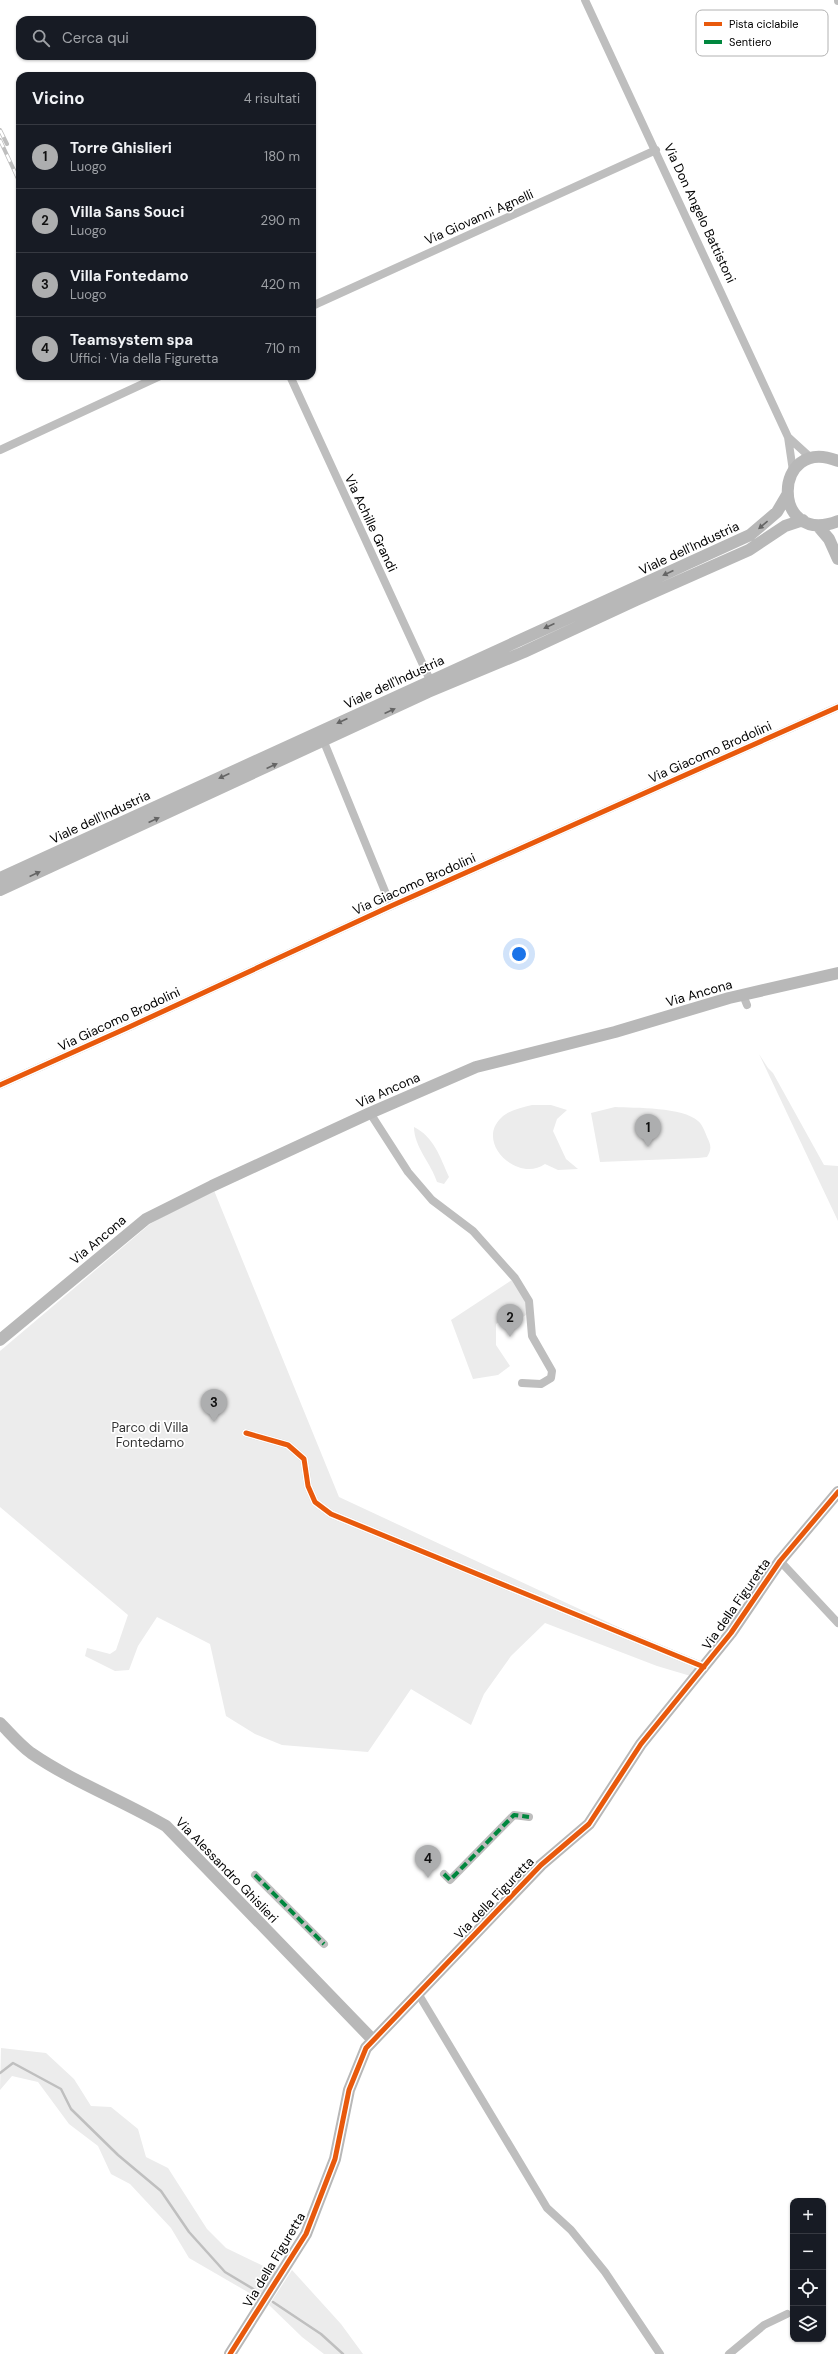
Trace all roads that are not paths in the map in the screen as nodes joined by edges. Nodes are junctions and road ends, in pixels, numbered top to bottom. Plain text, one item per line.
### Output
1 (585, 0) edge
2 (656, 150) junction
3 (316, 304) edge
4 (151, 380) edge
5 (292, 380) edge
6 (788, 437) junction
7 (0, 450) edge
8 (811, 458) junction
9 (835, 458) edge
10 (793, 471) junction
11 (786, 495) junction
12 (802, 520) junction
13 (838, 521) edge
14 (818, 526) junction
15 (838, 559) edge
16 (430, 680) junction
17 (838, 707) edge
18 (324, 742) junction
19 (0, 878) edge
20 (0, 890) edge
21 (391, 906) junction
22 (838, 973) edge
23 (0, 1085) edge
24 (370, 1113) junction
25 (0, 1340) edge
26 (522, 1383) dead end
27 (246, 1433) dead end
28 (838, 1492) edge
29 (780, 1561) junction
30 (838, 1623) edge
31 (704, 1667) junction
32 (0, 1723) edge
33 (529, 1817) dead end
34 (444, 1874) dead end
35 (255, 1875) dead end
36 (324, 1944) dead end
37 (419, 1994) junction
38 (372, 2039) junction
39 (787, 2314) dead end
40 (230, 2354) edge
41 (660, 2354) edge
42 (729, 2354) edge

1 - 2 street, Via Don Angelo Battistoni
2 - 3 street, Via Giovanni Agnelli
2 - 6 street, Via Don Angelo Battistoni
4 - 7 street
5 - 16 street, Via Achille Grandi
6 - 8 street, Via Don Angelo Battistoni
6 - 10 street, Via Don Angelo Battistoni
8 - 9 main road
8 - 10 main road
10 - 11 main road, Via Don Angelo Battistoni
11 - 12 main road
11 -> 16 main road, Viale dell'Industria
12 - 14 main road
18 -> 12 main road, Viale dell'Industria
13 - 14 main road
14 - 15 main road
16 -> 19 main road, Viale dell'Industria
17 - 21 street, Via Giacomo Brodolini
20 -> 18 main road, Viale dell'Industria
18 - 21 street
21 - 23 street, Via Giacomo Brodolini
22 - 24 main road, Via Ancona
24 - 25 main road, Via Ancona
24 - 26 street
27 - 31 street
28 - 29 main road, Via della Figuretta
29 - 30 street
29 - 31 main road, Via della Figuretta
31 - 37 main road, Via della Figuretta
32 - 38 main road, Via Alessandro Ghislieri
33 - 34 street
35 - 36 street
37 - 38 main road, Via della Figuretta
37 - 41 street
38 - 40 main road, Via della Figuretta
39 - 42 street

